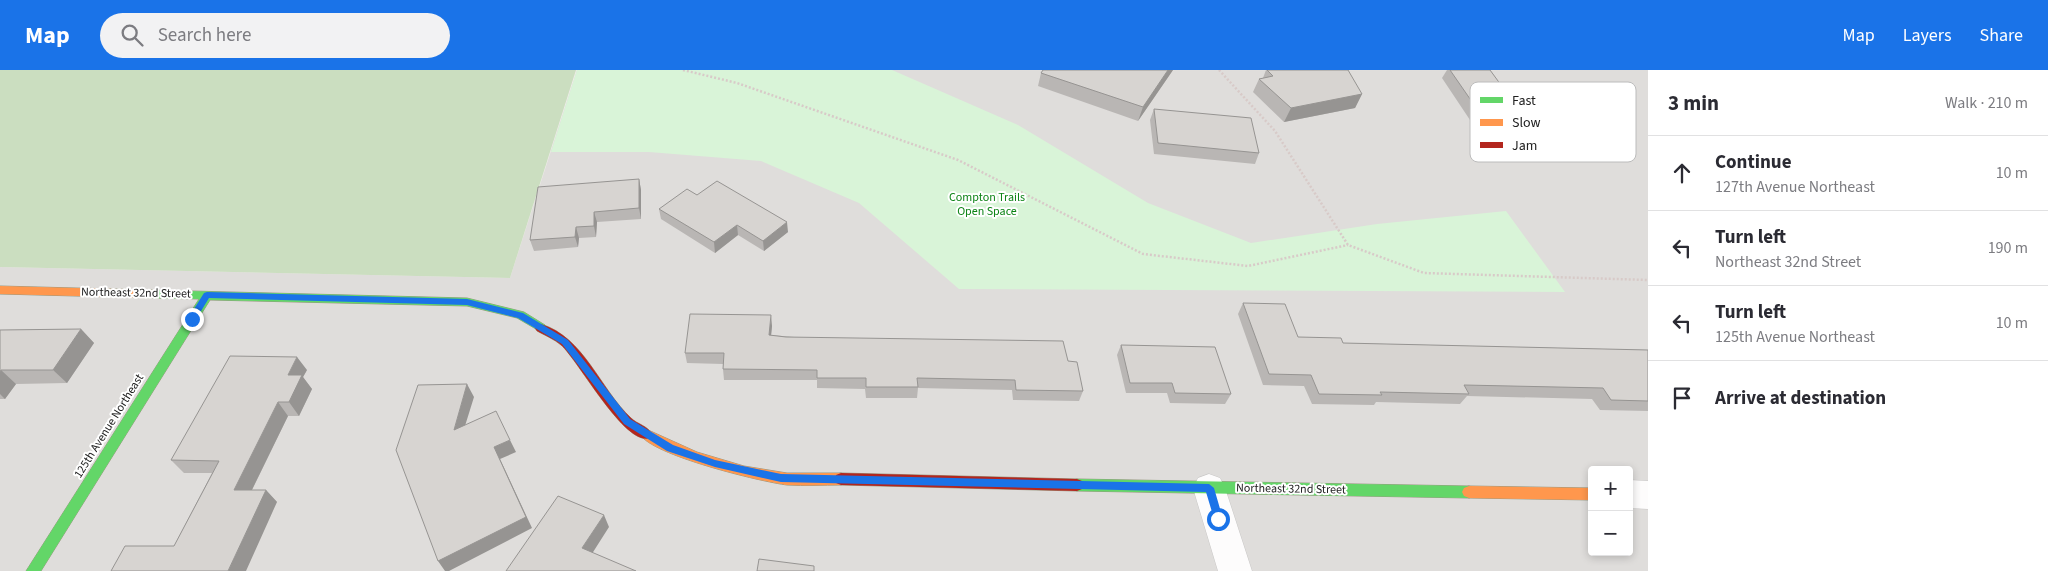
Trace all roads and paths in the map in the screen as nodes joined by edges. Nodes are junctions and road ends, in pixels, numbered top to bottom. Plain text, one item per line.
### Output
1 (683, 70) edge
2 (1219, 70) edge
3 (1348, 245) junction
4 (1648, 280) edge
5 (0, 290) edge
6 (207, 295) junction
7 (1209, 488) junction
8 (1588, 494) edge
9 (1633, 494) edge
10 (1648, 495) edge
11 (33, 571) edge
12 (1234, 571) edge

1 - 3 path
2 - 3 path
3 - 4 path
5 - 6 street, Northeast 32nd Street
6 - 7 street, Northeast 32nd Street
6 - 11 street, 125th Avenue Northeast
7 - 8 street, Northeast 32nd Street
7 - 12 street
9 - 10 street

